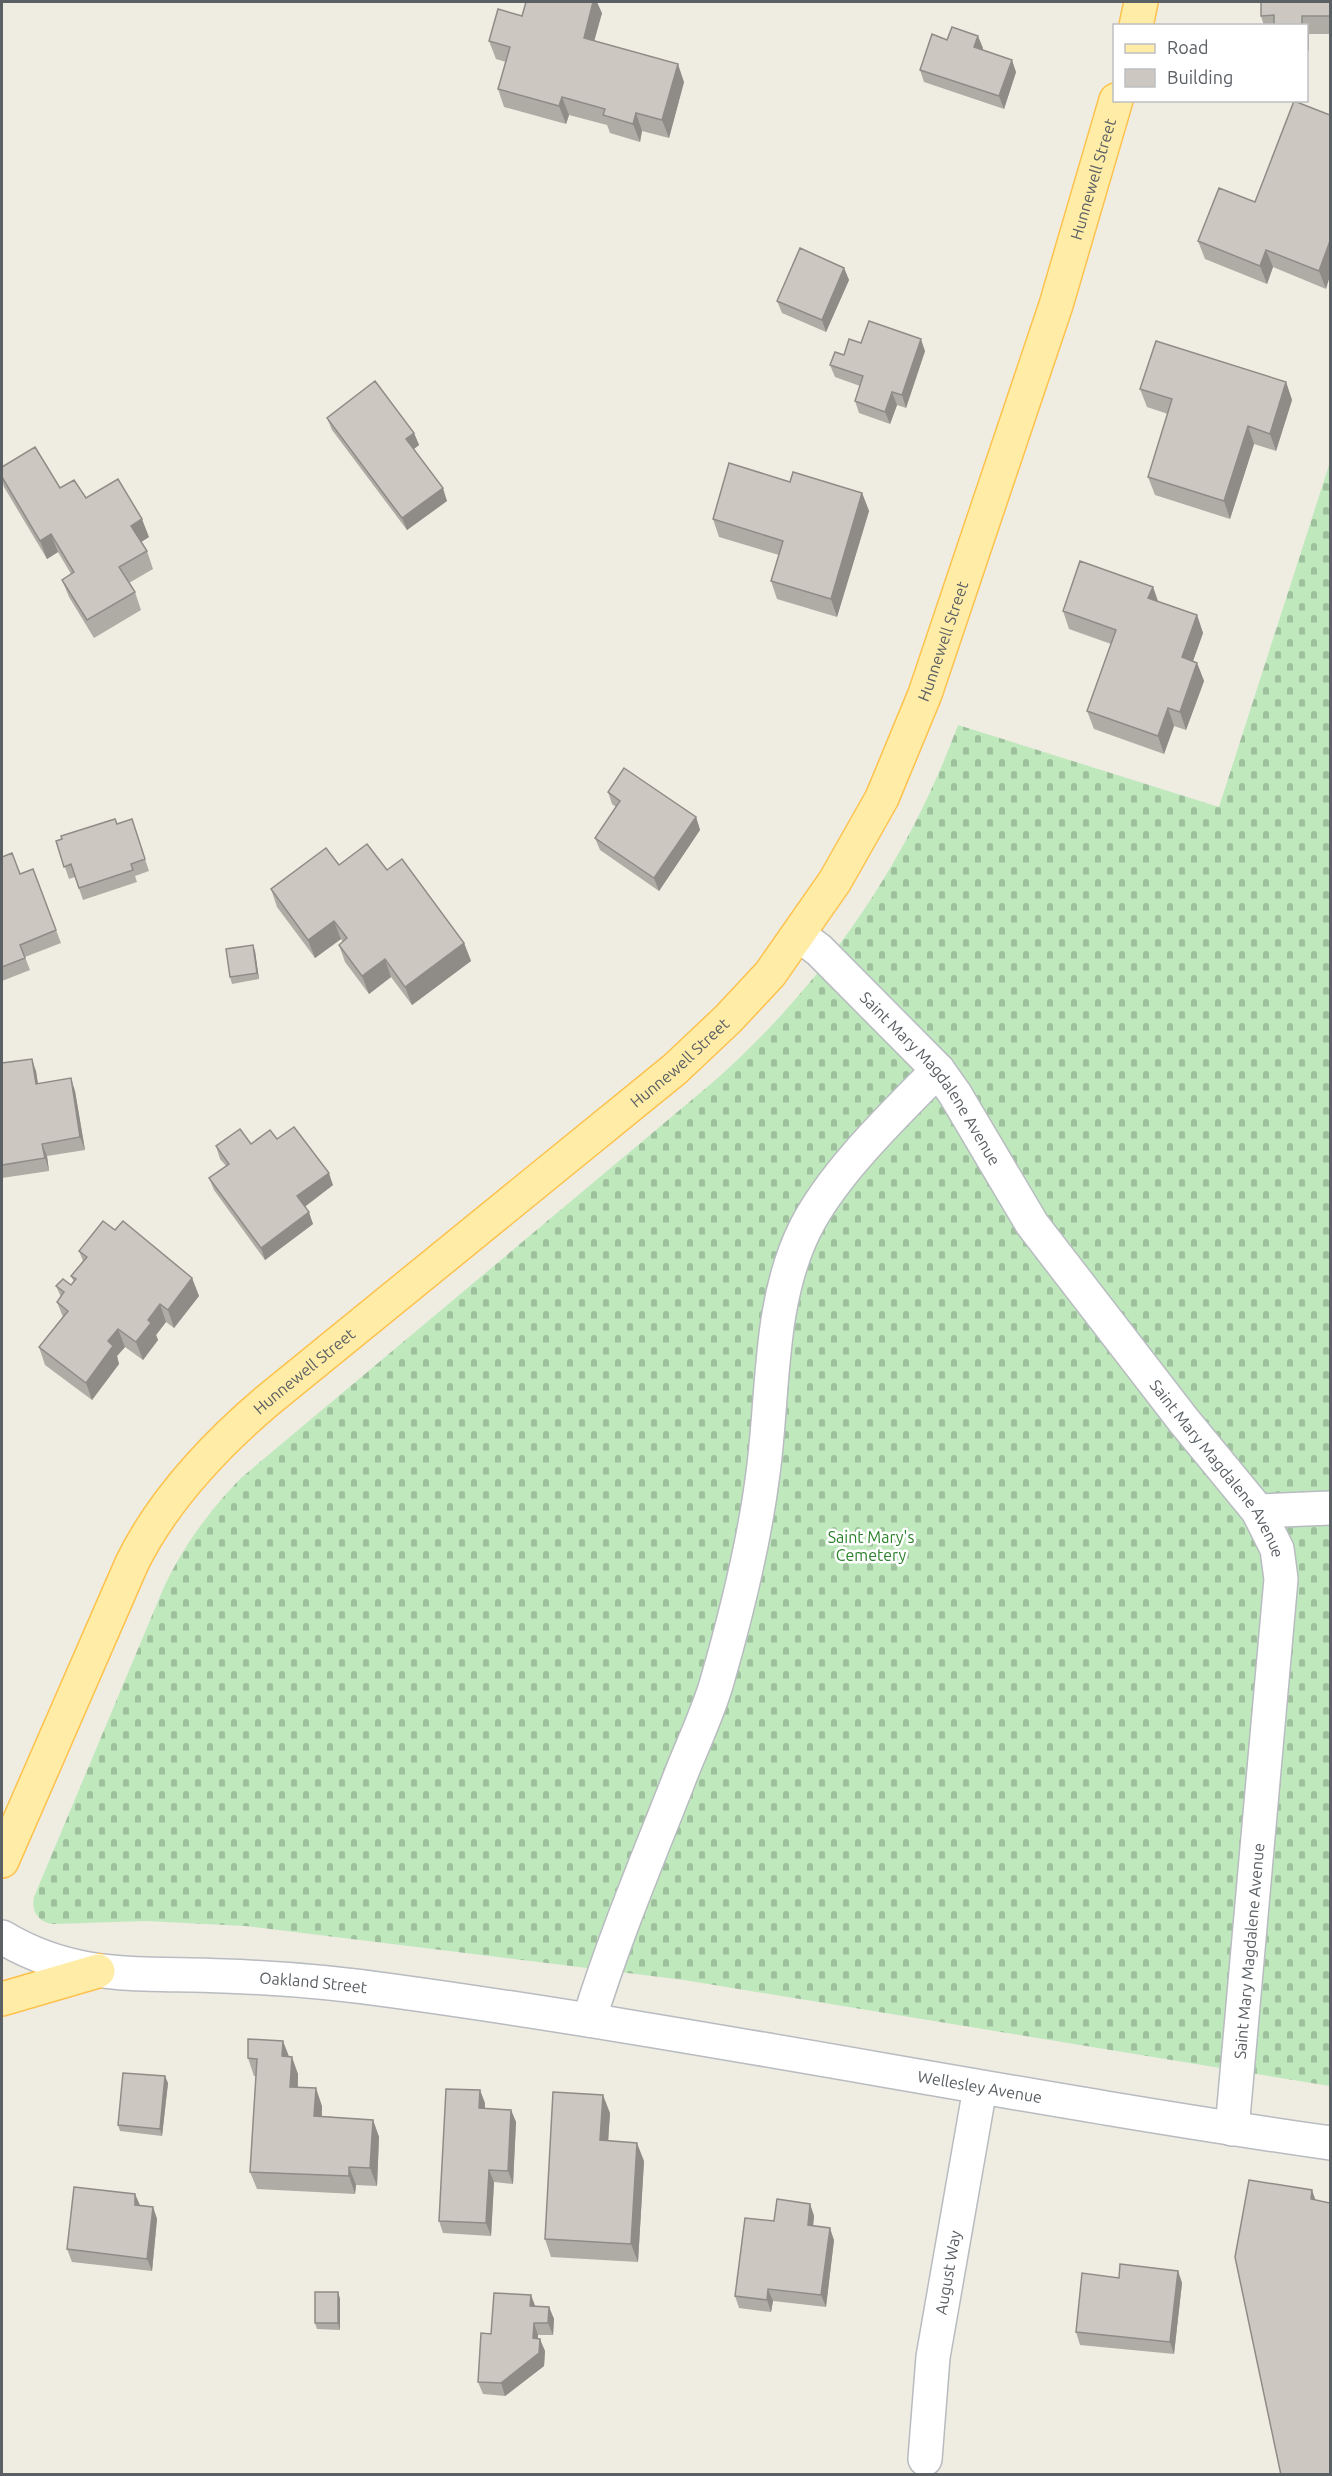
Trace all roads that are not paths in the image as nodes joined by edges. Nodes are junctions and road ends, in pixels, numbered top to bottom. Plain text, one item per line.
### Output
1 (1141, 2) edge
2 (1136, 24) edge
3 (1115, 102) edge
4 (799, 935) junction
5 (938, 1070) junction
6 (1330, 1508) edge
7 (1258, 1511) junction
8 (2, 1861) edge
9 (2, 1937) edge
10 (98, 1971) junction
11 (2, 1999) edge
12 (589, 2020) junction
13 (630, 2027) joint
14 (980, 2088) junction
15 (1232, 2129) junction
16 (1330, 2143) edge
17 (925, 2459) dead end

1 - 2 main road
3 - 4 main road, Hunnewell Street
4 - 5 street, Saint Mary Magdalene Avenue
4 - 8 main road, Hunnewell Street
5 - 7 street, Saint Mary Magdalene Avenue
5 - 12 street
6 - 7 street
7 - 15 street, Saint Mary Magdalene Avenue
9 - 10 street, Oakland Street
10 - 11 main road
10 - 12 street, Oakland Street
12 - 13 street, Oakland Street
13 - 14 street, Wellesley Avenue
14 - 15 street, Wellesley Avenue
14 - 17 street, August Way
15 - 16 street, Wellesley Avenue

